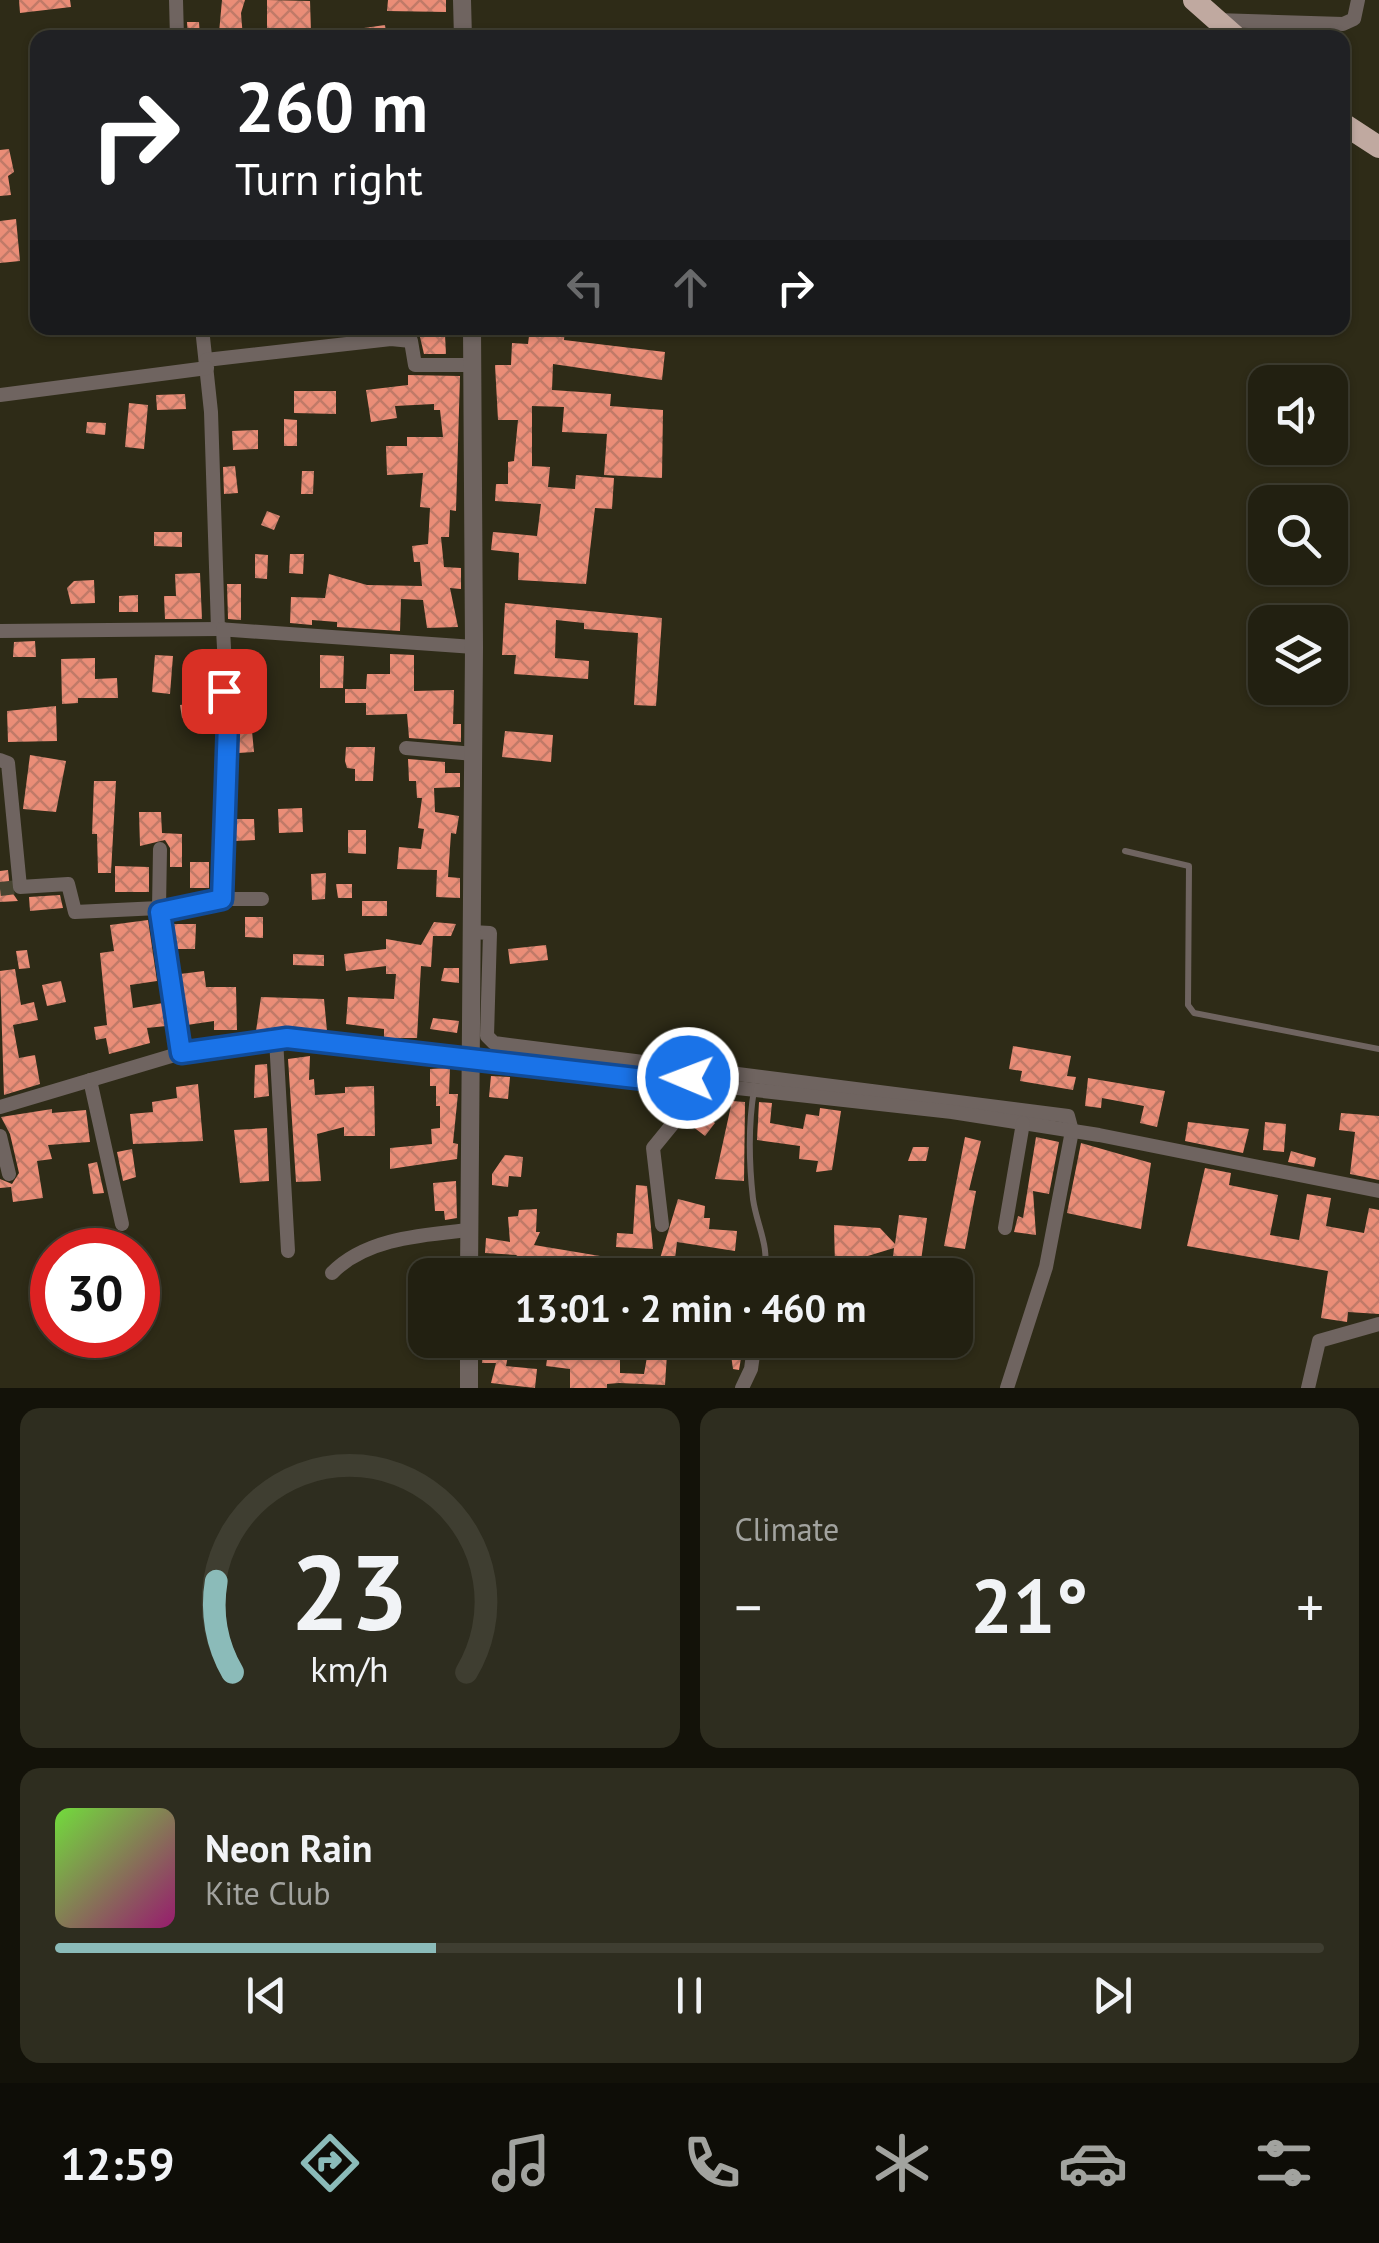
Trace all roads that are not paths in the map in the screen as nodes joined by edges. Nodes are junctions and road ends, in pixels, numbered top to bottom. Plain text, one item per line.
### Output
1 (176, 0) edge
2 (462, 0) edge
3 (1194, 0) edge
4 (1358, 0) edge
5 (1216, 20) junction
6 (177, 30) edge
7 (463, 30) edge
8 (1228, 30) edge
9 (1350, 128) edge
10 (1379, 147) edge
11 (203, 335) edge
12 (472, 335) edge
13 (206, 364) junction
14 (474, 366) junction
15 (0, 395) edge
16 (221, 629) junction
17 (0, 631) edge
18 (474, 647) junction
19 (406, 748) dead end
20 (474, 754) junction
21 (0, 760) edge
22 (160, 849) dead end
23 (1125, 851) dead end
24 (222, 899) junction
25 (262, 899) dead end
26 (160, 910) junction
27 (478, 933) junction
28 (276, 1039) junction
29 (1379, 1048) edge
30 (181, 1053) junction
31 (471, 1058) junction
32 (689, 1076) junction
33 (90, 1080) junction
34 (755, 1082) junction
35 (0, 1106) edge
36 (1023, 1123) junction
37 (1072, 1131) junction
38 (0, 1136) edge
39 (10, 1174) dead end
40 (1379, 1191) edge
41 (122, 1224) dead end
42 (662, 1225) dead end
43 (1005, 1228) dead end
44 (468, 1230) junction
45 (288, 1251) dead end
46 (469, 1258) edge
47 (767, 1258) edge
48 (332, 1272) dead end
49 (1379, 1324) edge
50 (469, 1358) edge
51 (753, 1358) edge
52 (468, 1388) edge
53 (742, 1388) edge
54 (1006, 1388) edge
55 (1308, 1388) edge

1 - 6 street
2 - 7 street
3 - 5 highway
4 - 5 street
5 - 8 highway
9 - 10 highway
11 - 13 street
12 - 14 street
13 - 14 street
13 - 15 street
13 - 16 street
14 - 18 street
16 - 17 street
16 - 18 street
16 - 24 street
18 - 20 street
19 - 20 street
20 - 27 street
21 - 26 street
22 - 26 street
23 - 29 lane
24 - 25 street
24 - 26 street
26 - 30 street
27 - 31 street
27 - 32 street
28 - 30 street
28 - 31 street
28 - 45 street
30 - 33 street
31 - 32 street
31 - 44 street
32 - 34 street
32 - 42 street
33 - 35 street
33 - 41 street
34 - 36 street
34 - 37 street
34 - 47 lane
36 - 37 street
36 - 43 street
37 - 40 street
37 - 54 street
38 - 39 street
44 - 46 street
44 - 48 street
49 - 55 street
50 - 52 street
51 - 53 street

